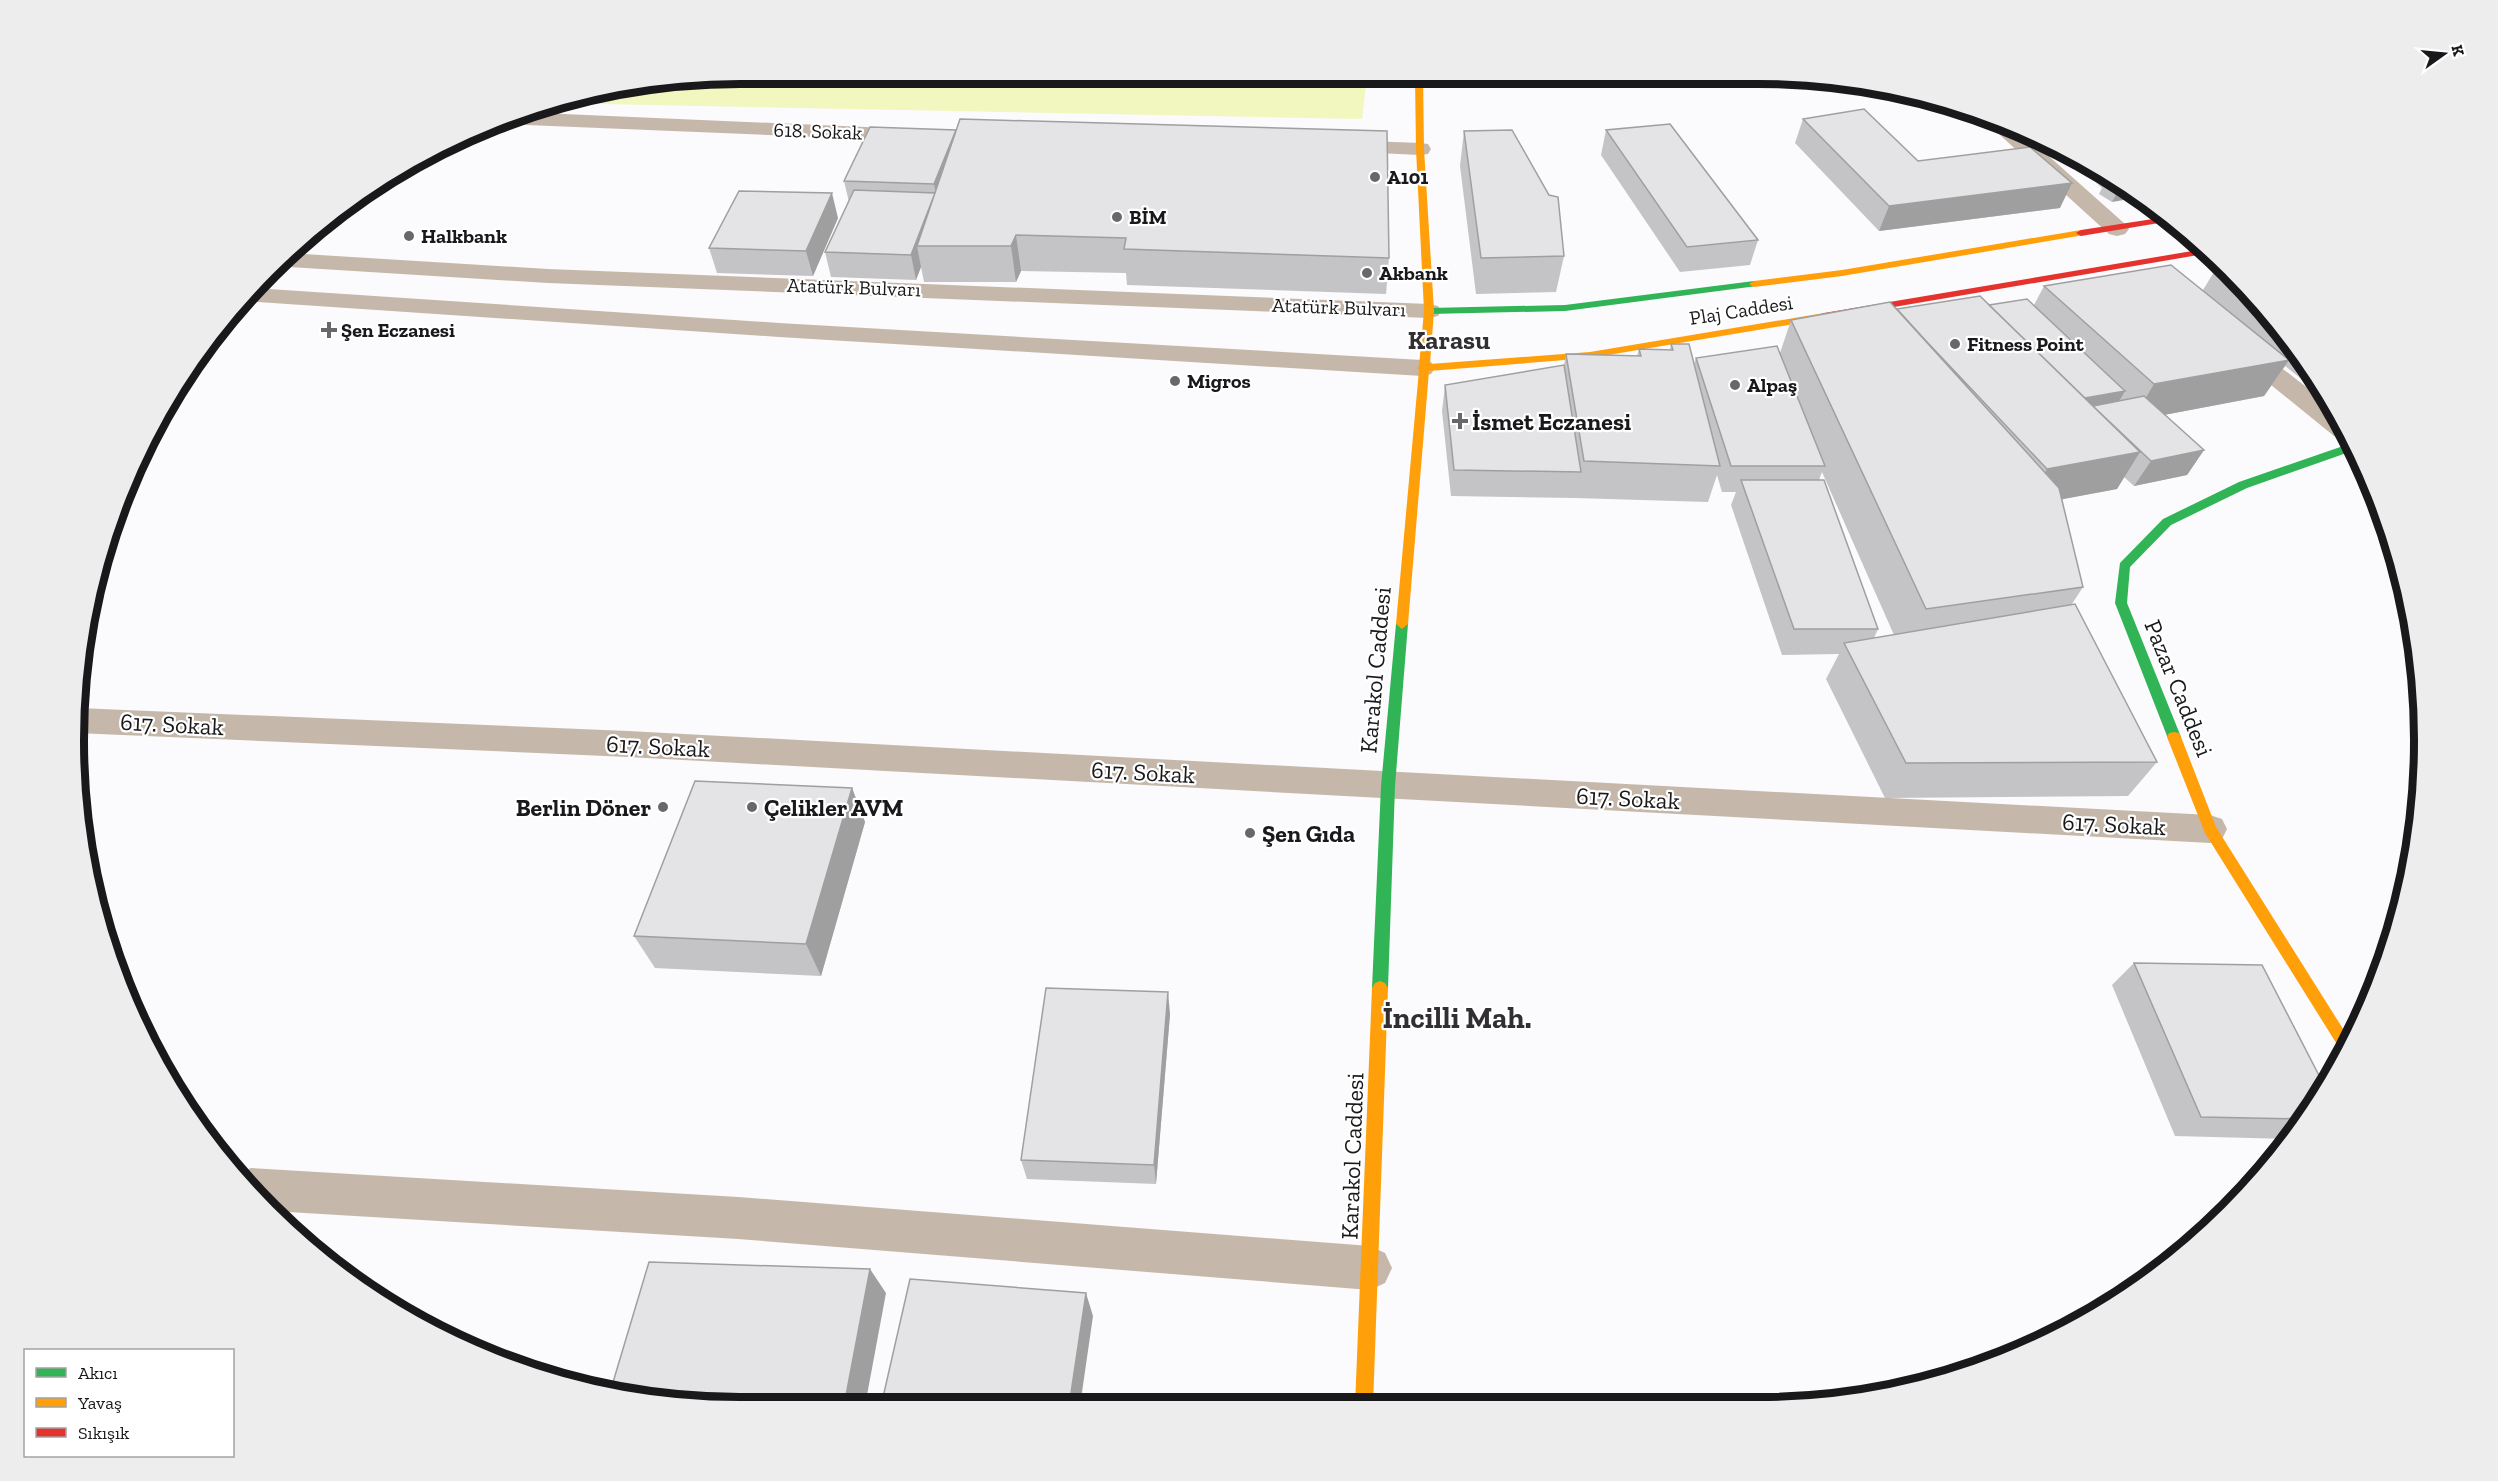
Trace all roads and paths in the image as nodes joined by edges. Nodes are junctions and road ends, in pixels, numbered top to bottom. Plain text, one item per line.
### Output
1 (1419, 84) edge
2 (529, 119) edge
3 (2012, 135) edge
4 (937, 136) edge
5 (1324, 145) edge
6 (1420, 149) junction
7 (2158, 221) edge
8 (2117, 229) junction
9 (2196, 253) edge
10 (293, 261) edge
11 (2133, 263) junction
12 (2161, 285) edge
13 (258, 296) edge
14 (1429, 311) junction
15 (2225, 336) edge
16 (1422, 368) junction
17 (2329, 418) edge
18 (2346, 450) edge
19 (84, 720) edge
20 (1388, 786) junction
21 (2210, 829) junction
22 (2341, 1040) edge
23 (262, 1190) edge
24 (1370, 1268) junction
25 (1364, 1397) edge

1 - 6 main road, Karakol Caddesi
2 - 4 street, 618. Sokak
3 - 8 street
5 - 6 street
6 - 14 main road, Karakol Caddesi
7 - 8 main road, Plaj Caddesi
8 - 14 main road, Plaj Caddesi
9 - 11 main road, Plaj Caddesi
10 - 14 street, Atatürk Bulvarı
11 - 12 street
11 - 16 main road, Plaj Caddesi
13 - 16 street
14 - 16 main road, Karakol Caddesi
15 - 17 street
16 - 20 main road, Karakol Caddesi
18 - 21 main road, Pazar Caddesi
19 - 20 street, 617. Sokak
20 - 21 street, 617. Sokak
20 - 24 main road, Karakol Caddesi
21 - 22 main road, Pazar Caddesi
23 - 24 street
24 - 25 main road, Karakol Caddesi

